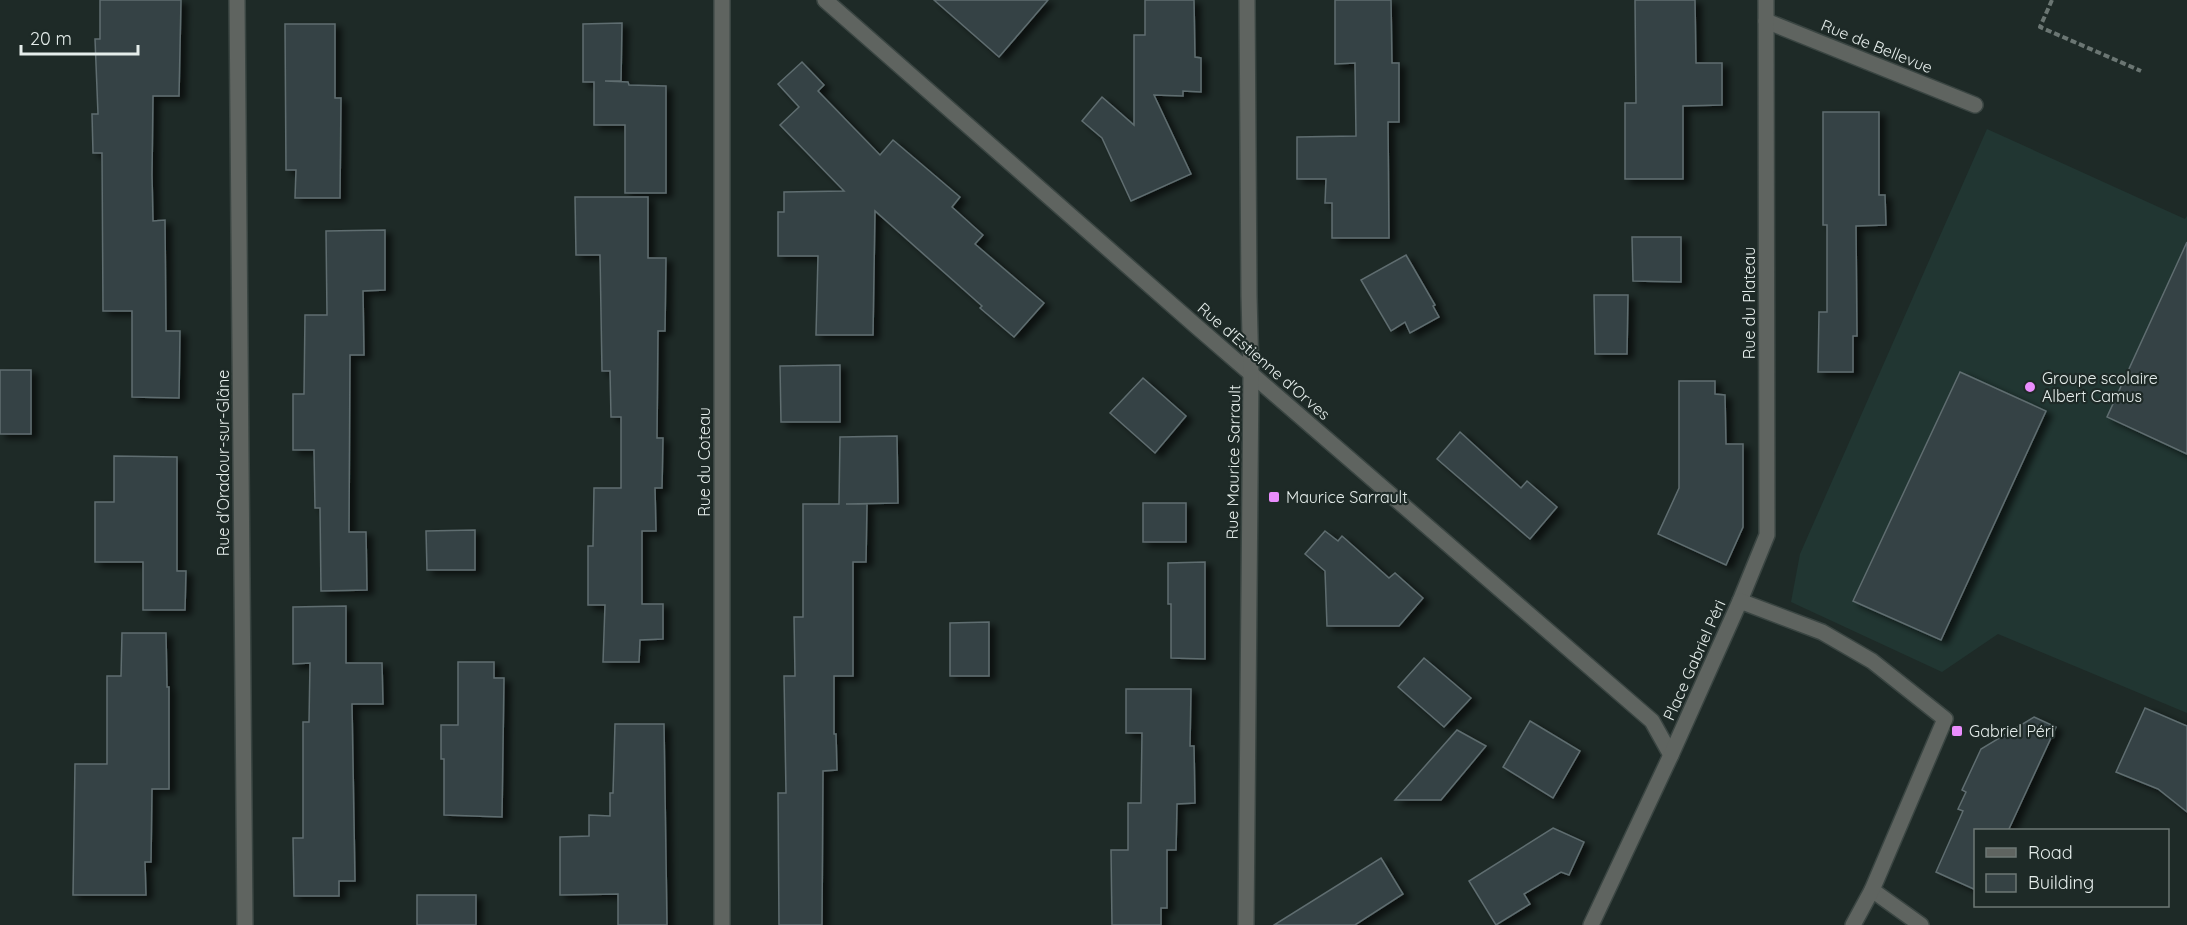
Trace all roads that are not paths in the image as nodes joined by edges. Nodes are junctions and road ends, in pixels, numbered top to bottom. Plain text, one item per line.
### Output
1 (237, 0) edge
2 (722, 0) edge
3 (825, 0) edge
4 (1247, 0) edge
5 (1766, 0) edge
6 (1766, 21) junction
7 (1975, 105) dead end
8 (1251, 373) junction
9 (1740, 601) junction
10 (1671, 755) junction
11 (1872, 890) junction
12 (245, 925) edge
13 (722, 925) edge
14 (1246, 925) edge
15 (1591, 925) edge
16 (1852, 925) edge
17 (1921, 925) edge

1 - 12 street, Rue d'Oradour-sur-Glâne
2 - 13 street, Rue du Coteau
3 - 8 street, Rue d'Estienne d'Orves
4 - 8 street, Rue Maurice Sarrault
5 - 6 street, Rue du Plateau
6 - 7 street, Rue de Bellevue
6 - 9 street, Rue du Plateau
8 - 10 street, Rue d'Estienne d'Orves
8 - 14 street, Rue Maurice Sarrault
9 - 10 street, Place Gabriel Péri
9 - 11 street, Place Gabriel Péri
10 - 15 street, Place Gabriel Péri
11 - 16 street, Place Gabriel Péri
11 - 17 street

